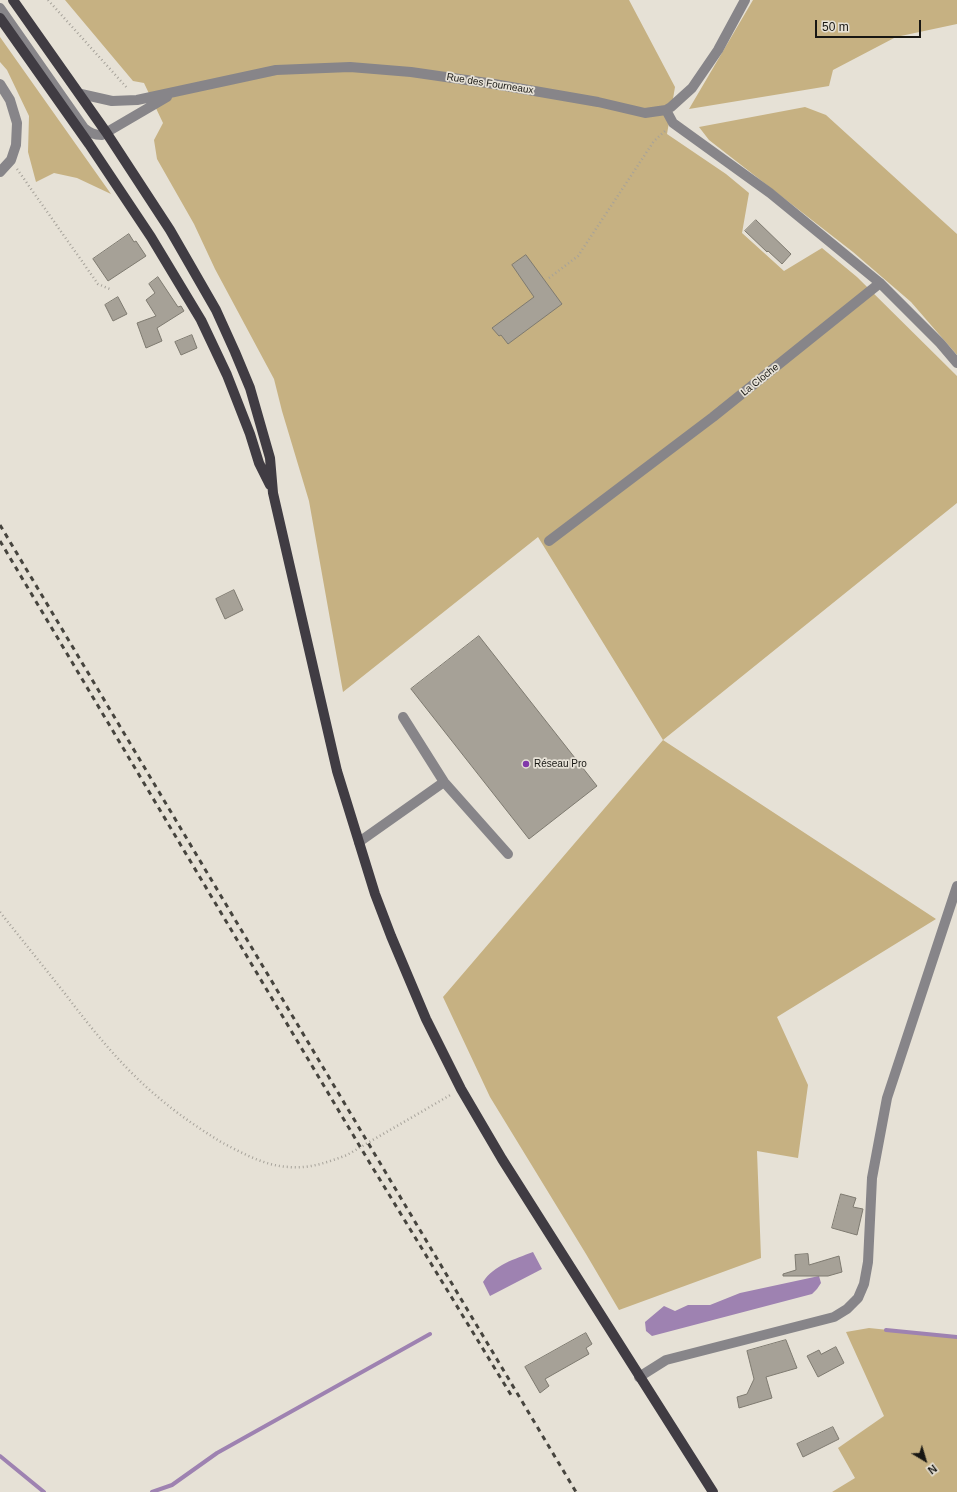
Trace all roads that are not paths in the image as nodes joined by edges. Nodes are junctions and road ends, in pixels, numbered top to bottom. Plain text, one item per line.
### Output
1 (13, 0) edge
2 (745, 0) edge
3 (0, 8) edge
4 (0, 18) edge
5 (0, 84) edge
6 (177, 91) junction
7 (81, 94) junction
8 (666, 110) junction
9 (106, 132) junction
10 (0, 172) edge
11 (880, 283) junction
12 (957, 363) edge
13 (273, 493) junction
14 (550, 542) dead end
15 (402, 717) dead end
16 (444, 782) junction
17 (359, 842) junction
18 (508, 854) dead end
19 (957, 886) edge
20 (639, 1377) junction
21 (713, 1492) edge

1 - 7 main road
2 - 8 street
3 - 9 street
4 - 13 main road
5 - 10 street
6 - 7 street, Rue des Fourneaux
6 - 8 street, Rue des Fourneaux
6 - 9 street
7 - 9 main road
8 - 11 street
9 - 13 main road
11 - 12 street
11 - 14 street, La Cloche
13 - 17 main road
15 - 16 street
16 - 17 street
16 - 18 street
17 - 20 main road
19 - 20 street
20 - 21 main road

